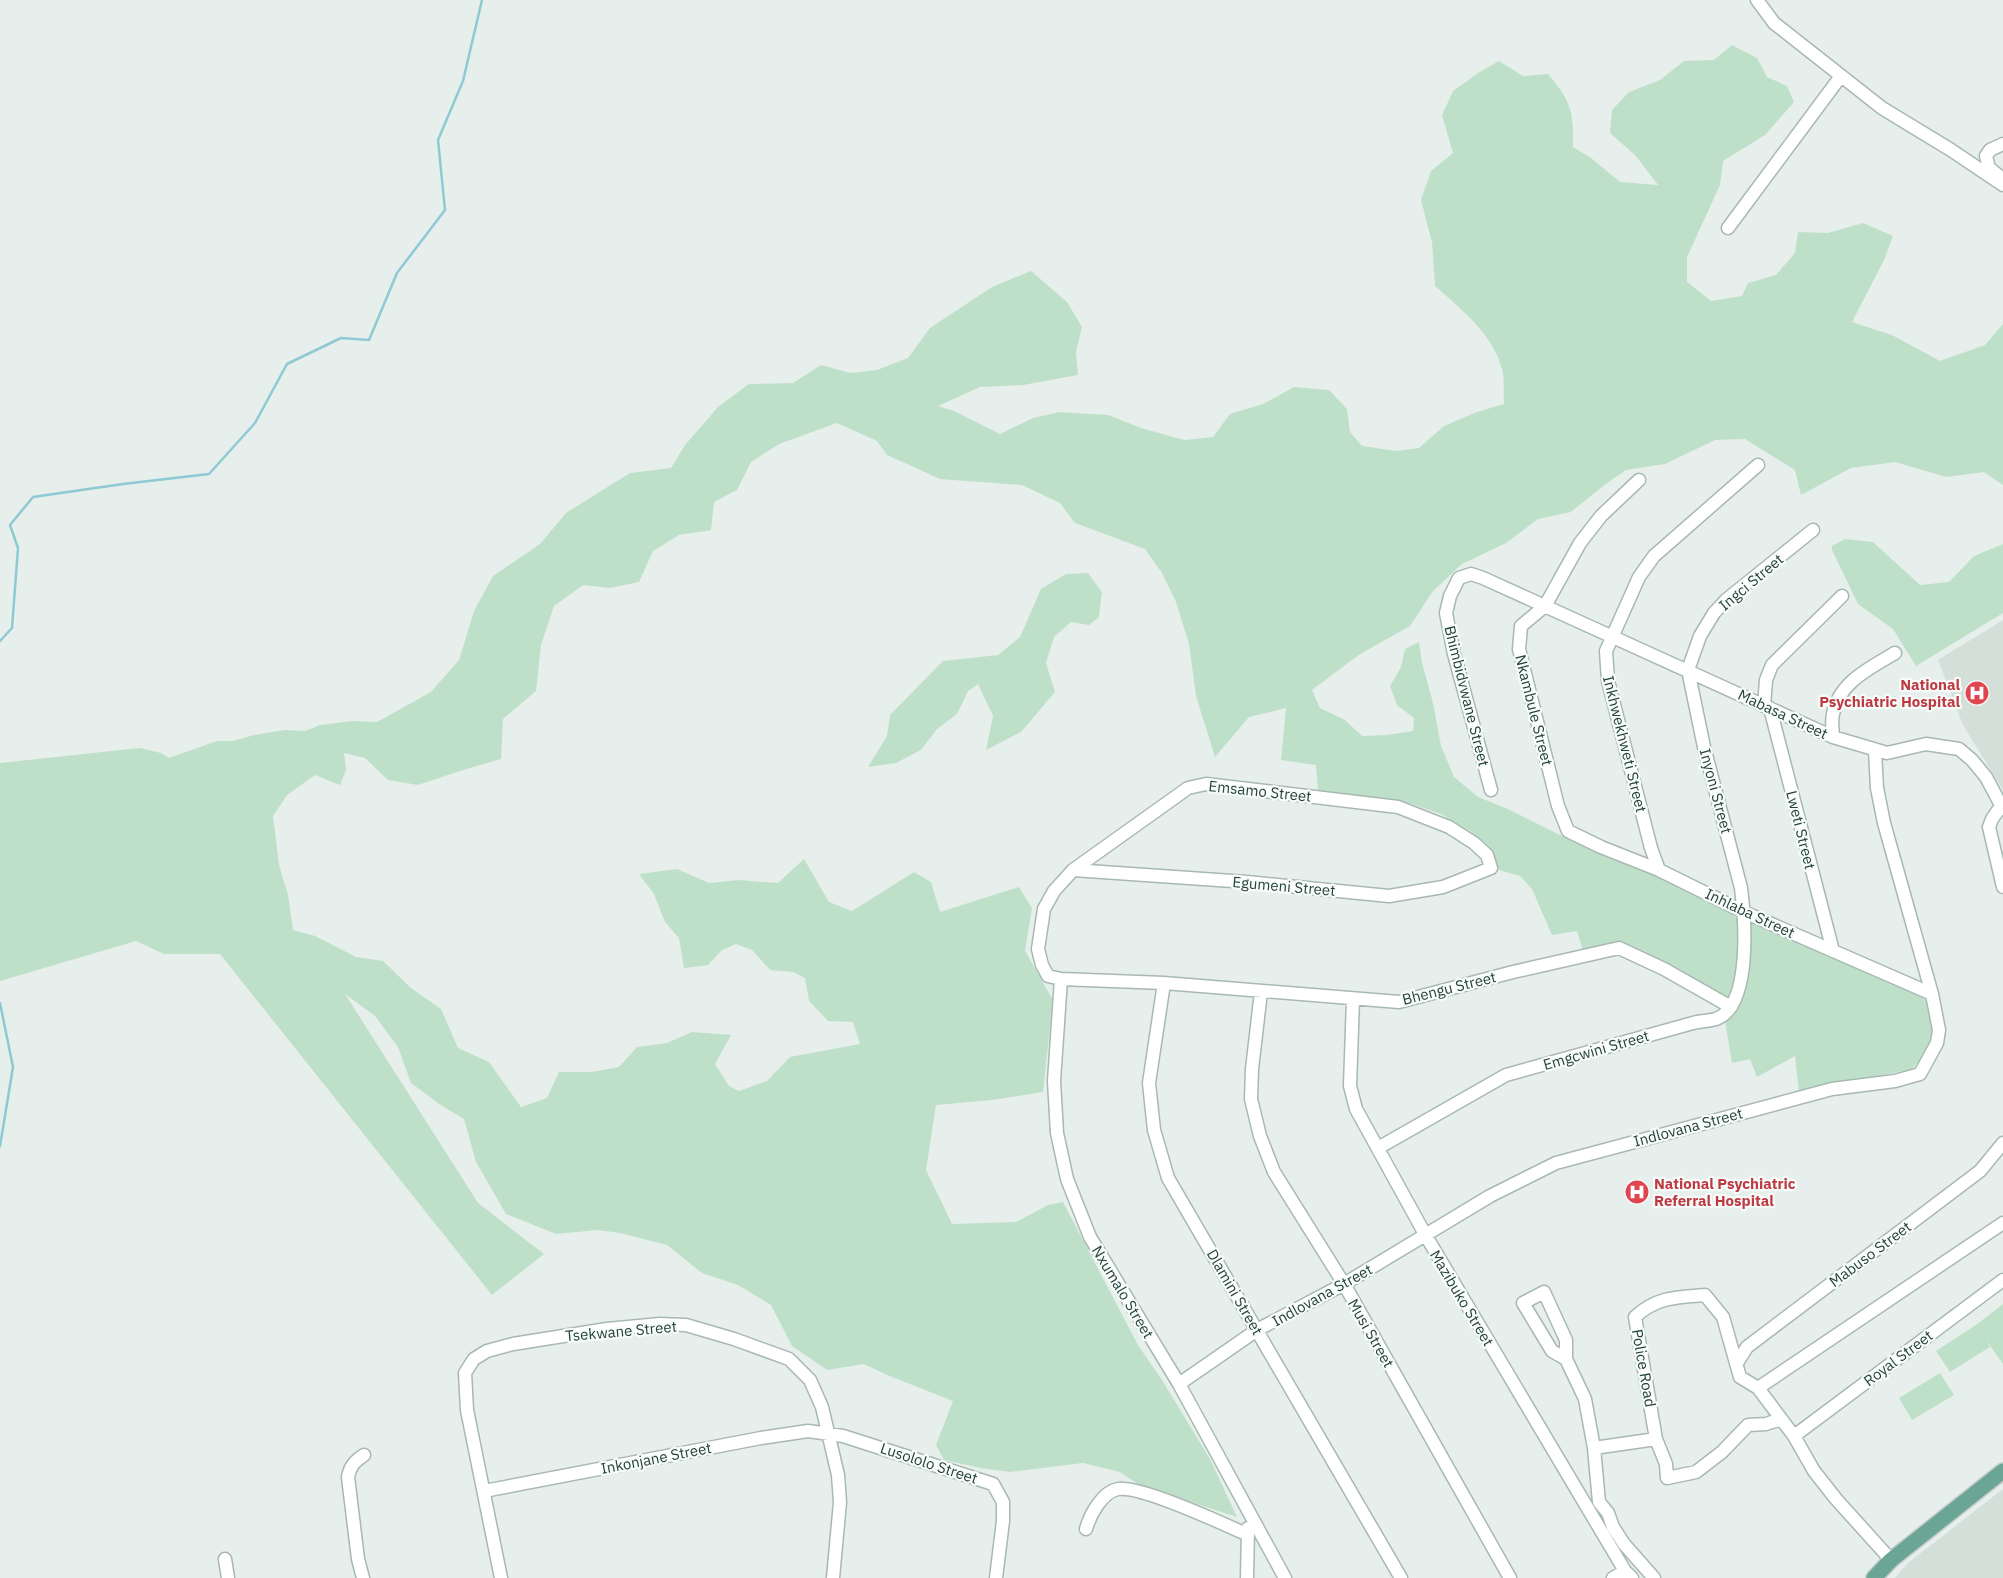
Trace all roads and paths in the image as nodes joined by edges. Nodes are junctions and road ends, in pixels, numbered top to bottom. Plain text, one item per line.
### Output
1 (1757, 0) edge
2 (1840, 76) junction
3 (2003, 144) edge
4 (2003, 179) edge
5 (2003, 185) edge
6 (1728, 228) dead end
7 (1758, 465) dead end
8 (1640, 480) dead end
9 (1813, 530) dead end
10 (1842, 596) dead end
11 (1545, 606) junction
12 (1612, 635) junction
13 (1895, 653) dead end
14 (1688, 670) junction
15 (1767, 707) junction
16 (1833, 737) junction
17 (1875, 751) junction
18 (1491, 790) dead end
19 (2002, 808) edge
20 (1568, 831) joint
21 (1491, 868) joint
22 (1073, 870) junction
23 (1659, 870) junction
24 (2003, 887) edge
25 (1744, 912) junction
26 (1833, 951) junction
27 (1061, 979) junction
28 (1164, 983) junction
29 (1261, 992) junction
30 (1932, 994) junction
31 (1353, 999) junction
32 (1731, 1007) junction
33 (2003, 1143) edge
34 (1378, 1148) junction
35 (2003, 1223) edge
36 (1426, 1236) junction
37 (2003, 1280) edge
38 (1344, 1284) junction
39 (1560, 1327) junction
40 (1257, 1330) junction
41 (1542, 1337) junction
42 (1566, 1359) junction
43 (1737, 1363) junction
44 (1179, 1384) junction
45 (1758, 1388) junction
46 (1781, 1419) junction
47 (829, 1434) junction
48 (1794, 1436) junction
49 (1656, 1439) junction
50 (1594, 1448) junction
51 (364, 1455) dead end
52 (2003, 1471) edge
53 (484, 1492) junction
54 (1248, 1507) junction
55 (1086, 1529) dead end
56 (1248, 1535) junction
57 (225, 1559) dead end
58 (1891, 1560) junction
59 (1628, 1575) edge
60 (228, 1578) edge
61 (363, 1578) edge
62 (501, 1578) edge
63 (833, 1578) edge
64 (996, 1578) edge
65 (1247, 1578) edge
66 (1285, 1578) edge
67 (1401, 1578) edge
68 (1510, 1578) edge
69 (1613, 1578) edge
70 (1654, 1578) edge
71 (1874, 1578) edge

1 - 2 street
2 - 5 street
2 - 6 street
3 - 4 street
7 - 12 street, Inkhwekhweti Street
8 - 11 street, Nkambule Street
9 - 14 street, Ingci Street
10 - 15 street, Lweti Street
11 - 12 street, Mabasa Street
11 - 18 street, Bhimbidvwane Street
11 - 20 street, Nkambule Street
12 - 14 street, Mabasa Street
12 - 23 street, Inkhwekhweti Street
13 - 16 street
14 - 15 street, Mabasa Street
14 - 25 street, Inyoni Street
15 - 16 street, Mabasa Street
15 - 26 street, Lweti Street
16 - 17 street, Mabasa Street
17 - 19 street, Mabasa Street
17 - 30 street, Indlovana Street
19 - 24 street
20 - 23 street, Inhlaba Street
21 - 22 street, Egumeni Street
21 - 22 street, Emsamo Street
22 - 27 street, Emsamo Street
23 - 25 street, Inhlaba Street
25 - 26 street, Inhlaba Street
25 - 32 street
26 - 30 street, Inhlaba Street
27 - 28 street, Bhengu Street
27 - 44 street, Nxumalo Street
28 - 29 street, Bhengu Street
28 - 40 street, Dlamini Street
29 - 31 street, Bhengu Street
29 - 38 street, Musi Street
30 - 36 street, Indlovana Street
31 - 32 street, Bhengu Street
31 - 34 street, Mazibuko Street
32 - 34 street, Emgcwini Street
33 - 43 street, Mabuso Street
34 - 36 street, Mazibuko Street
35 - 45 street
36 - 38 street, Indlovana Street
36 - 59 street, Mazibuko Street
37 - 48 street, Royal Street
38 - 40 street, Indlovana Street
38 - 68 street, Musi Street
39 - 41 street
39 - 41 street
39 - 42 street
40 - 44 street, Indlovana Street
40 - 67 street, Dlamini Street
41 - 42 street
42 - 50 street
43 - 45 street, Police Road
43 - 49 street, Police Road
44 - 54 street, Nxumalo Street
45 - 46 street, Police Road
46 - 48 street, Police Road
46 - 49 street, Police Road
47 - 53 street, Inkonjane Street
47 - 53 street, Tsekwane Street
47 - 63 street, Tsekwane Street
47 - 64 street, Lusololo Street
48 - 58 street, Police Road
49 - 50 street
50 - 70 street
51 - 61 street
52 - 58 main road
53 - 62 street, Tsekwane Street
54 - 56 street
54 - 66 street, Nxumalo Street
55 - 56 street
56 - 65 street
57 - 60 street
58 - 71 main road
59 - 69 street

